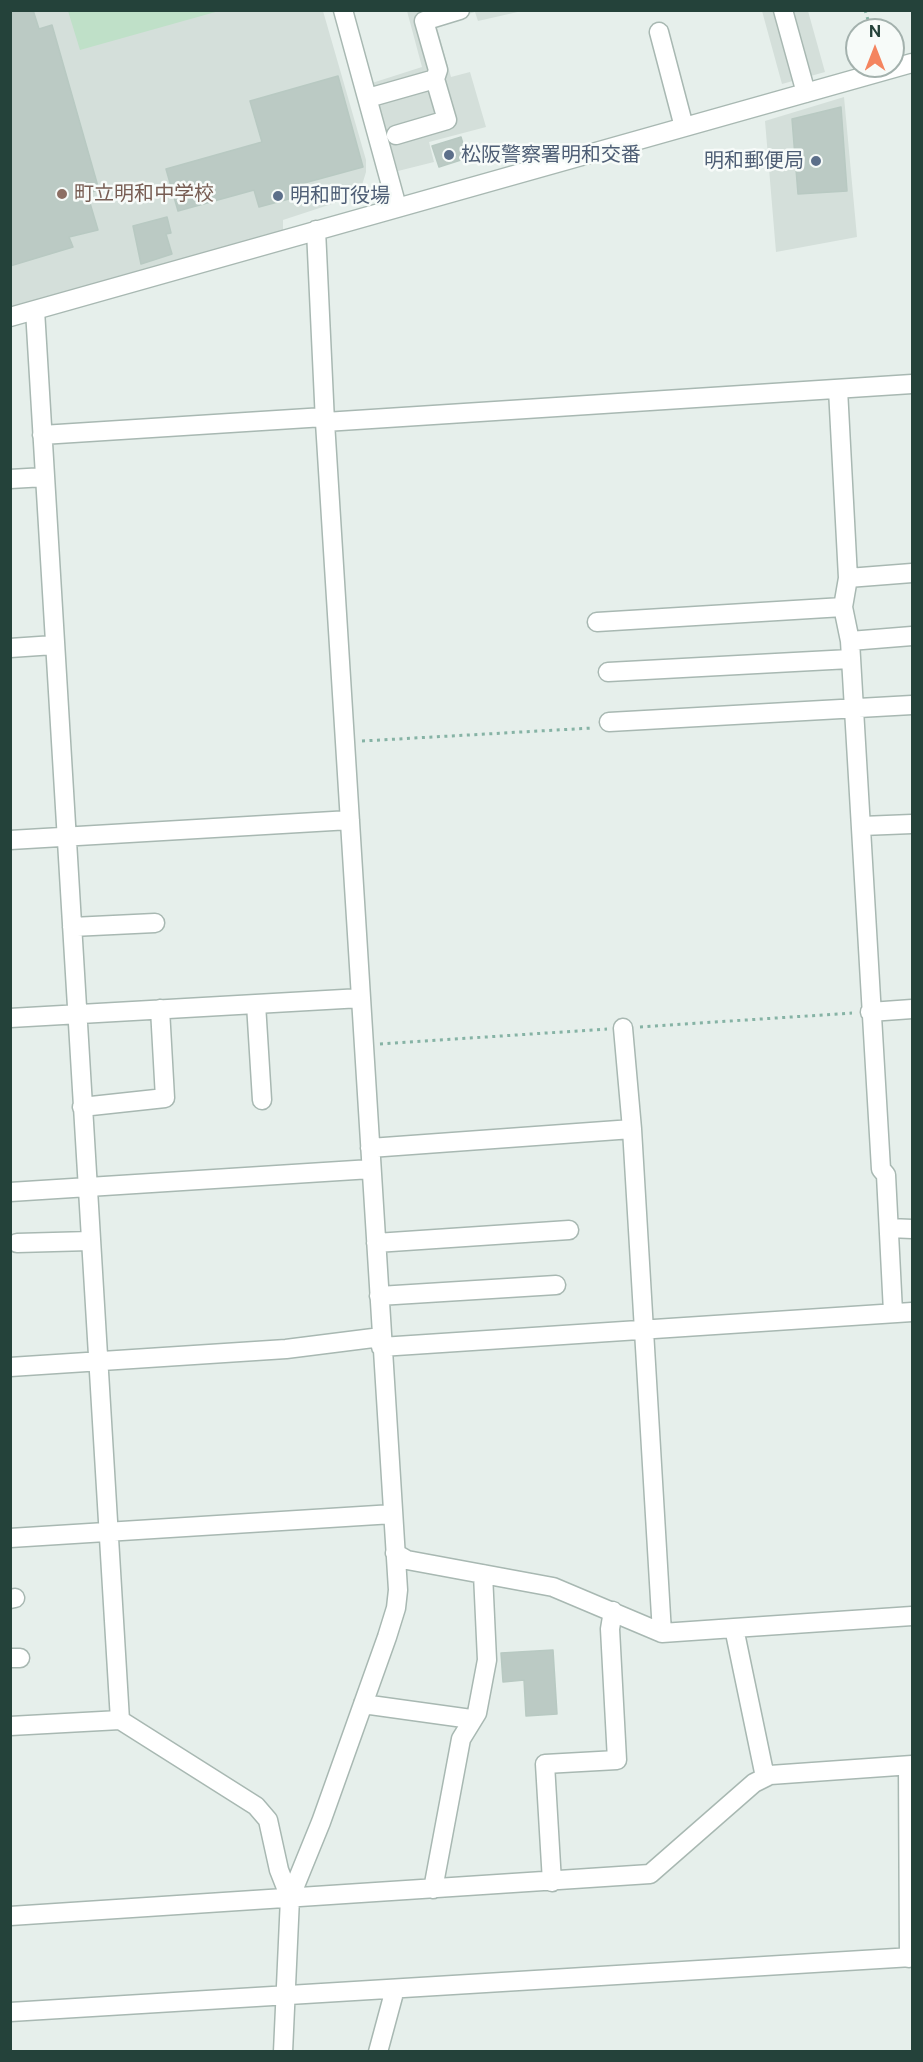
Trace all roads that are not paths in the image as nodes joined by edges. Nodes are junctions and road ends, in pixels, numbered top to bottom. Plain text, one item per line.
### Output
1 (343, 10) edge
2 (460, 10) edge
3 (783, 10) edge
4 (659, 32) dead end
5 (912, 63) edge
6 (435, 79) junction
7 (806, 93) junction
8 (368, 98) junction
9 (684, 127) junction
10 (396, 135) dead end
11 (398, 207) junction
12 (316, 230) junction
13 (35, 310) junction
14 (10, 317) edge
15 (912, 384) edge
16 (838, 389) junction
17 (324, 419) junction
18 (42, 435) junction
19 (45, 477) junction
20 (10, 479) edge
21 (912, 573) edge
22 (848, 578) junction
23 (843, 607) junction
24 (597, 622) dead end
25 (912, 636) edge
26 (850, 641) junction
27 (54, 645) junction
28 (10, 648) edge
29 (850, 659) junction
30 (608, 672) dead end
31 (912, 705) edge
32 (852, 707) junction
33 (609, 722) road end
34 (350, 820) junction
35 (912, 824) edge
36 (862, 826) junction
37 (65, 836) junction
38 (10, 840) edge
39 (155, 923) dead end
40 (72, 927) junction
41 (361, 998) junction
42 (256, 1004) junction
43 (160, 1009) junction
44 (912, 1009) edge
45 (870, 1012) junction
46 (76, 1014) junction
47 (10, 1018) edge
48 (623, 1028) dead end
49 (262, 1100) dead end
50 (82, 1107) junction
51 (632, 1129) junction
52 (370, 1148) junction
53 (371, 1169) junction
54 (87, 1186) junction
55 (10, 1192) edge
56 (889, 1228) junction
57 (912, 1229) edge
58 (569, 1230) dead end
59 (90, 1241) junction
60 (17, 1243) dead end
61 (376, 1243) junction
62 (556, 1285) dead end
63 (379, 1296) junction
64 (892, 1312) junction
65 (912, 1312) edge
66 (643, 1331) junction
67 (381, 1342) junction
68 (98, 1362) junction
69 (10, 1367) edge
70 (393, 1514) junction
71 (108, 1533) junction
72 (10, 1538) edge
73 (396, 1553) junction
74 (483, 1574) junction
75 (613, 1611) junction
76 (912, 1616) edge
77 (734, 1628) junction
78 (662, 1633) junction
79 (363, 1704) junction
80 (471, 1719) junction
81 (120, 1720) junction
82 (10, 1726) edge
83 (910, 1766) edge
84 (765, 1777) junction
85 (552, 1882) junction
86 (433, 1889) junction
87 (290, 1898) junction
88 (10, 1916) edge
89 (911, 1957) edge
90 (395, 1989) junction
91 (287, 1996) junction
92 (10, 2012) edge
93 (283, 2052) edge
94 (378, 2052) edge

1 - 8 street
2 - 6 street
3 - 7 street
4 - 9 street
5 - 7 street
6 - 8 street
6 - 10 street
7 - 9 street
8 - 11 street
9 - 11 street
11 - 12 street
12 - 13 street
12 - 17 street
13 - 14 street
13 - 18 street
15 - 16 street
16 - 17 street
16 - 22 street
17 - 18 street
17 - 34 street
18 - 19 street
19 - 20 street
19 - 27 street
21 - 22 street
22 - 23 street
23 - 24 street
23 - 26 street
25 - 26 street
26 - 29 street
27 - 28 street
27 - 37 street
29 - 30 street
29 - 32 street
31 - 32 street
32 - 33 street
32 - 36 street
34 - 37 street
34 - 41 street
35 - 36 street
36 - 45 street
37 - 38 street
37 - 40 street
39 - 40 street
40 - 46 street
41 - 42 street
41 - 52 street
42 - 43 street
42 - 49 street
43 - 46 street
43 - 50 street
44 - 45 street
45 - 56 street
46 - 47 street
46 - 50 street
48 - 51 street
50 - 54 street
51 - 52 street
51 - 66 street
52 - 53 street
53 - 54 street
53 - 61 street
54 - 55 street
54 - 59 street
56 - 57 street
56 - 64 street
58 - 61 street
59 - 60 street
59 - 68 street
61 - 63 street
62 - 63 street
63 - 67 street
64 - 65 street
64 - 66 street
66 - 67 street
66 - 78 street
67 - 68 street
67 - 70 street
68 - 69 street
68 - 71 street
70 - 71 street
70 - 73 street
71 - 72 street
71 - 81 street
73 - 74 street
73 - 79 street
74 - 75 street
74 - 80 street
75 - 78 street
75 - 85 street
76 - 77 street
77 - 78 street
77 - 84 street
79 - 80 street
79 - 87 street
80 - 86 street
81 - 82 street
81 - 87 street
83 - 84 street
83 - 89 street
84 - 85 street
85 - 86 street
86 - 87 street
87 - 88 street
87 - 91 street
89 - 90 street
90 - 91 street
90 - 94 street
91 - 92 street
91 - 93 street

